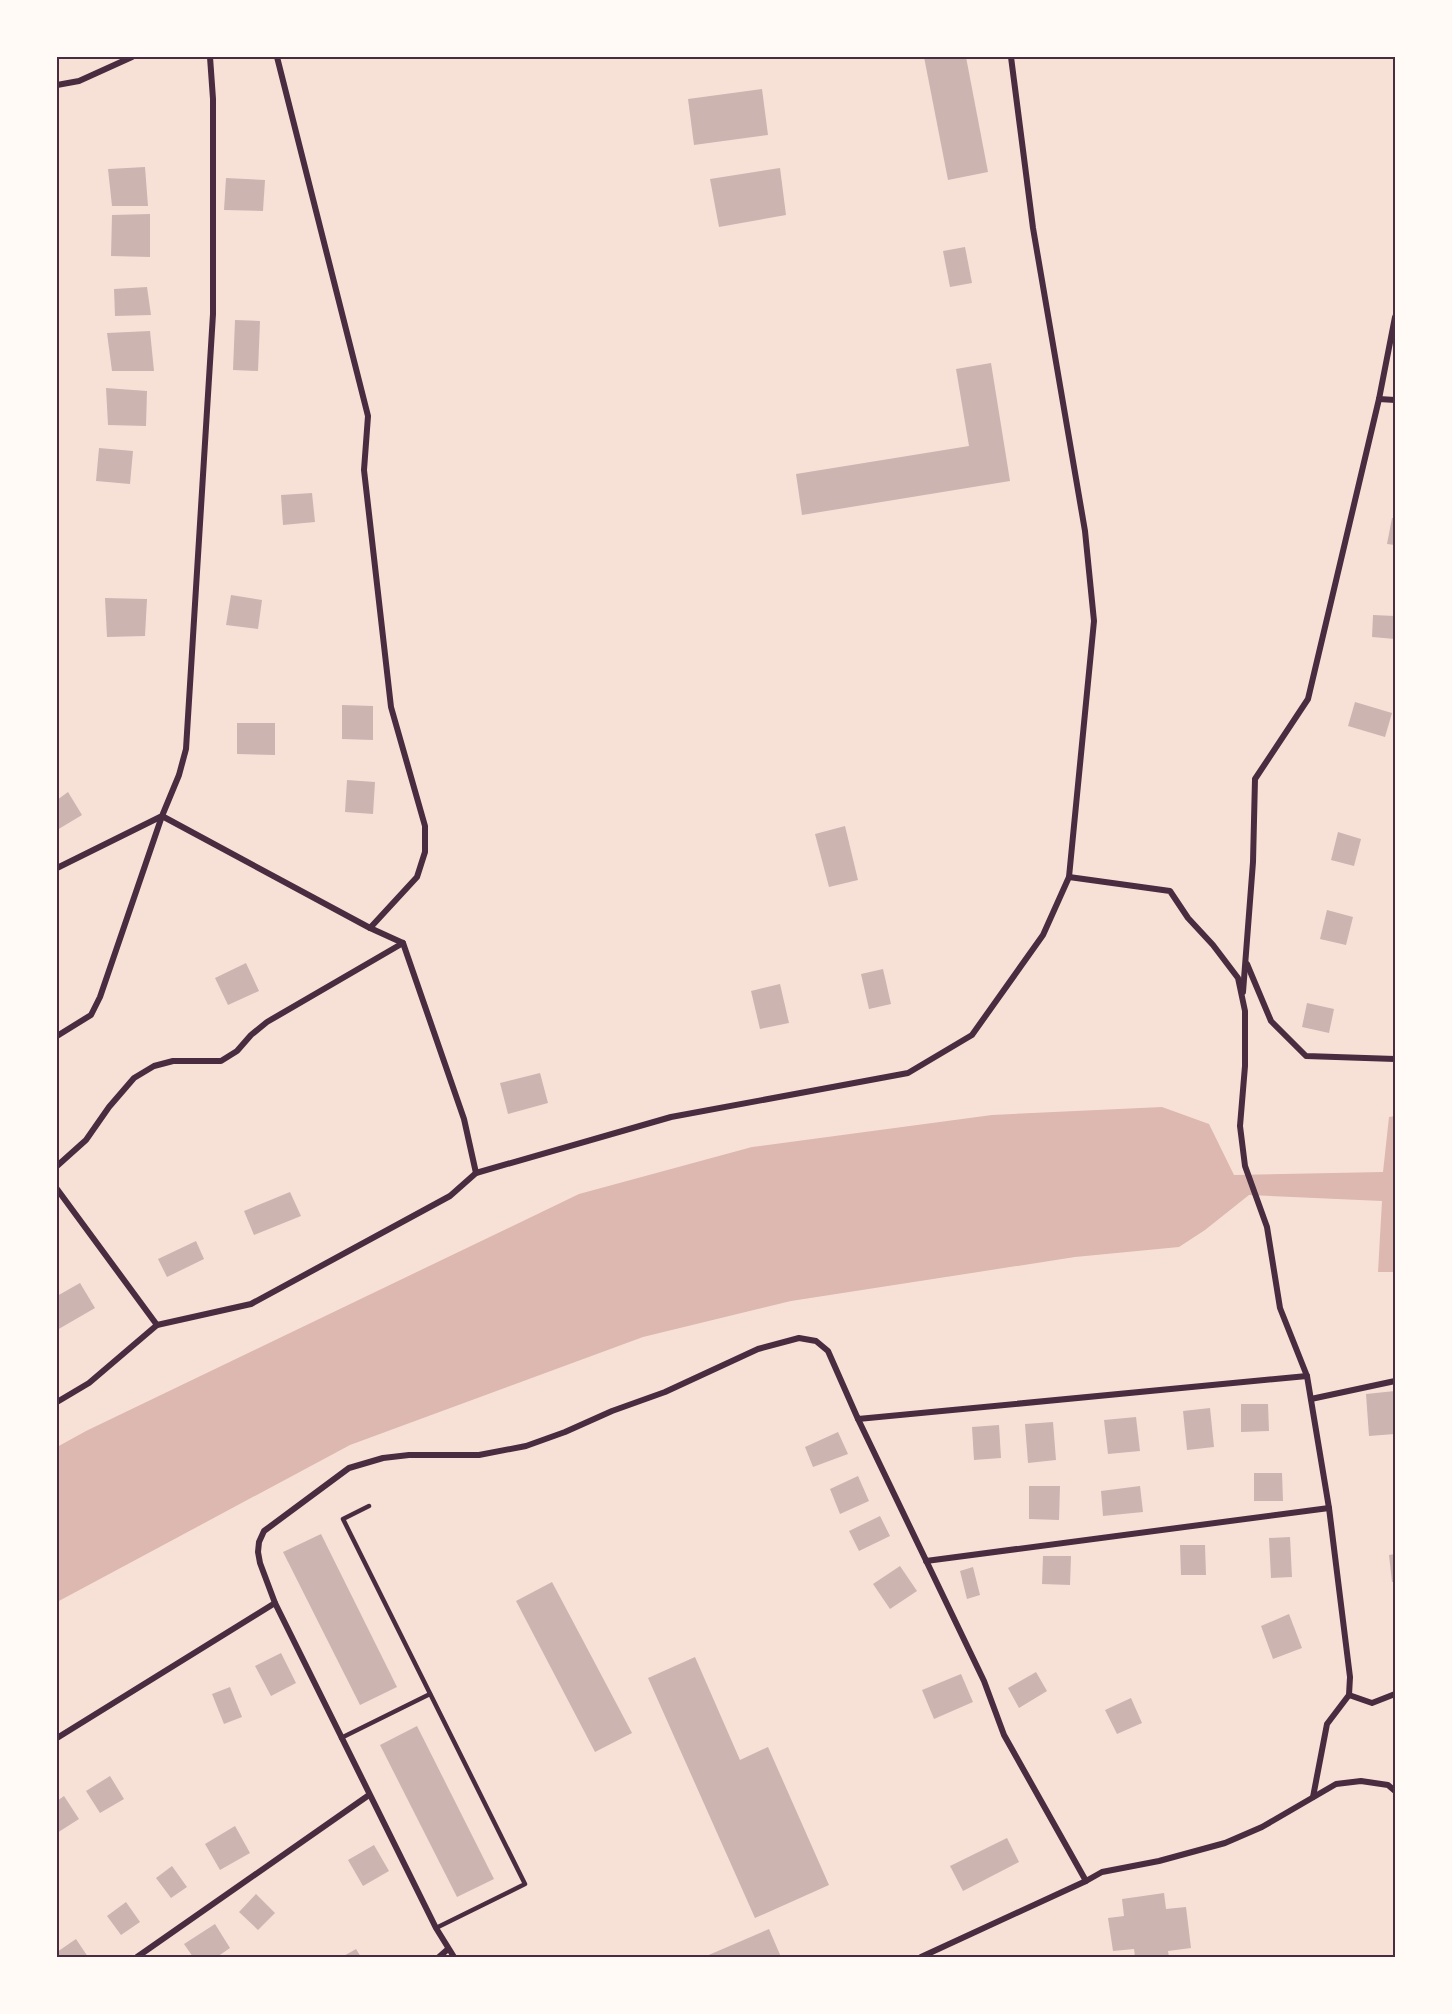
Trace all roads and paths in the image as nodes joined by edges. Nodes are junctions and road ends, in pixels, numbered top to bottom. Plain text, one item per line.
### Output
1 (132, 57) edge
2 (210, 57) edge
3 (277, 57) edge
4 (1011, 57) edge
5 (57, 85) edge
6 (1395, 317) edge
7 (1379, 399) junction
8 (1395, 400) edge
9 (162, 816) junction
10 (57, 868) edge
11 (1069, 877) junction
12 (370, 928) junction
13 (403, 943) junction
14 (1245, 960) junction
15 (1242, 999) junction
16 (57, 1036) edge
17 (1395, 1059) edge
18 (57, 1166) edge
19 (476, 1173) junction
20 (57, 1189) edge
21 (157, 1325) junction
22 (1307, 1376) junction
23 (1395, 1381) edge
24 (1311, 1399) junction
25 (57, 1402) edge
26 (858, 1419) junction
27 (369, 1506) dead end
28 (1329, 1508) junction
29 (926, 1561) junction
30 (275, 1603) junction
31 (430, 1694) junction
32 (1395, 1694) edge
33 (1349, 1695) junction
34 (57, 1738) edge
35 (341, 1738) junction
36 (1395, 1791) edge
37 (369, 1795) junction
38 (1312, 1797) junction
39 (1086, 1881) junction
40 (436, 1928) junction
41 (448, 1949) junction
42 (137, 1957) edge
43 (439, 1957) edge
44 (454, 1957) edge
45 (921, 1957) edge

1 - 5 street
2 - 9 street
3 - 12 street
4 - 11 street
6 - 7 street
7 - 8 street
7 - 14 street
9 - 10 street
9 - 12 street
9 - 16 street
11 - 15 street
11 - 19 street
12 - 13 street
13 - 18 street
13 - 19 street
14 - 15 street
14 - 17 street
15 - 22 street
19 - 21 street
20 - 21 street
21 - 25 street
22 - 24 street
22 - 26 street
23 - 24 street
24 - 28 street
26 - 29 street
26 - 30 street
27 - 31 lane
28 - 29 street
28 - 33 street
29 - 39 street
30 - 34 street
30 - 35 street
31 - 35 lane
31 - 40 lane
32 - 33 street
33 - 38 street
35 - 37 street
36 - 38 street
37 - 40 street
37 - 42 street
38 - 39 street
39 - 45 street
40 - 41 street
41 - 43 street
41 - 44 street

